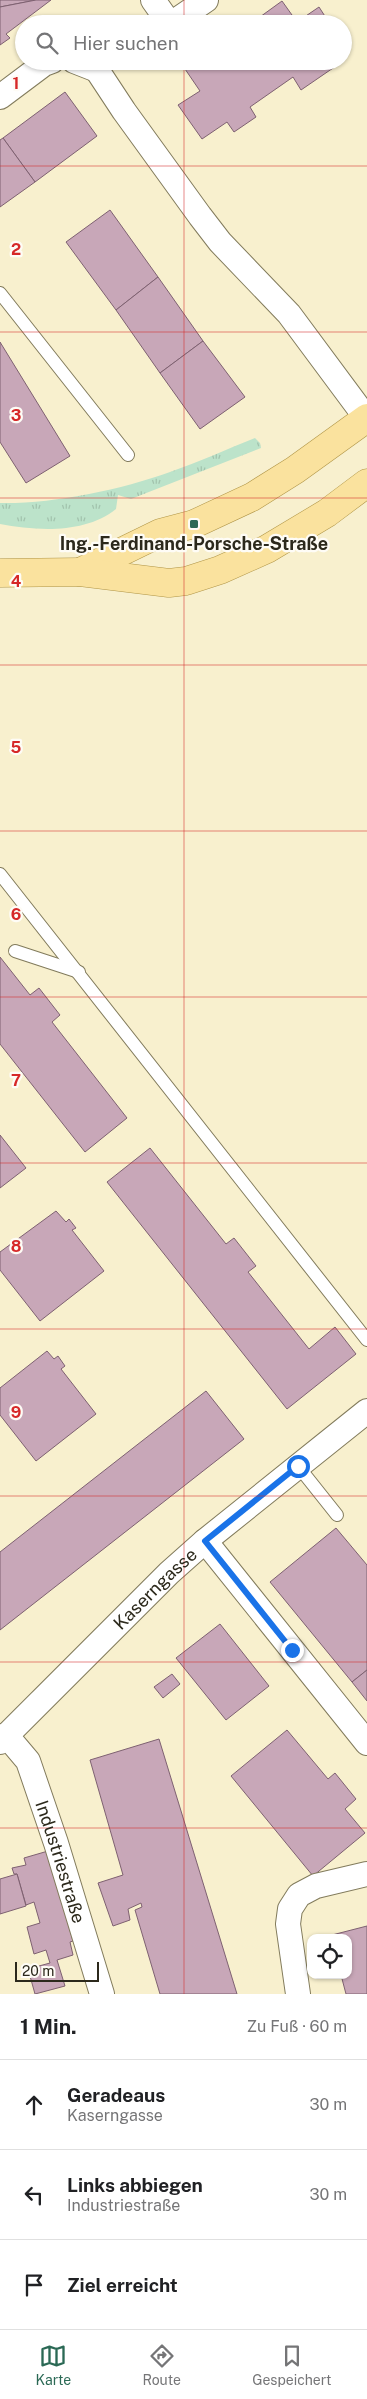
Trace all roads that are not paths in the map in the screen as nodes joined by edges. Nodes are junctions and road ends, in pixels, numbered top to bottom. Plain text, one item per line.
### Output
1 (154, 0) edge
2 (206, 0) edge
3 (165, 15) edge
4 (184, 15) edge
5 (36, 70) edge
6 (106, 70) edge
7 (0, 97) edge
8 (0, 293) edge
9 (367, 418) edge
10 (128, 455) dead end
11 (367, 483) edge
12 (80, 572) junction
13 (0, 573) edge
14 (0, 874) edge
15 (15, 951) dead end
16 (79, 972) junction
17 (367, 1340) edge
18 (367, 1411) edge
19 (298, 1466) junction
20 (337, 1516) dead end
21 (205, 1541) junction
22 (3, 1738) edge
23 (367, 1743) edge
24 (367, 1874) edge
25 (102, 1994) edge
26 (298, 1994) edge

1 - 3 street
2 - 4 street
5 - 7 street
6 - 9 street
8 - 10 lane
9 - 12 main road
11 - 12 main road
12 - 13 main road
14 - 16 lane
15 - 16 lane
16 - 17 lane
18 - 19 street, Kaserngasse
19 - 20 lane
19 - 21 street, Kaserngasse
21 - 22 street, Kaserngasse
21 - 23 street
22 - 25 street, Industriestraße
24 - 26 street

